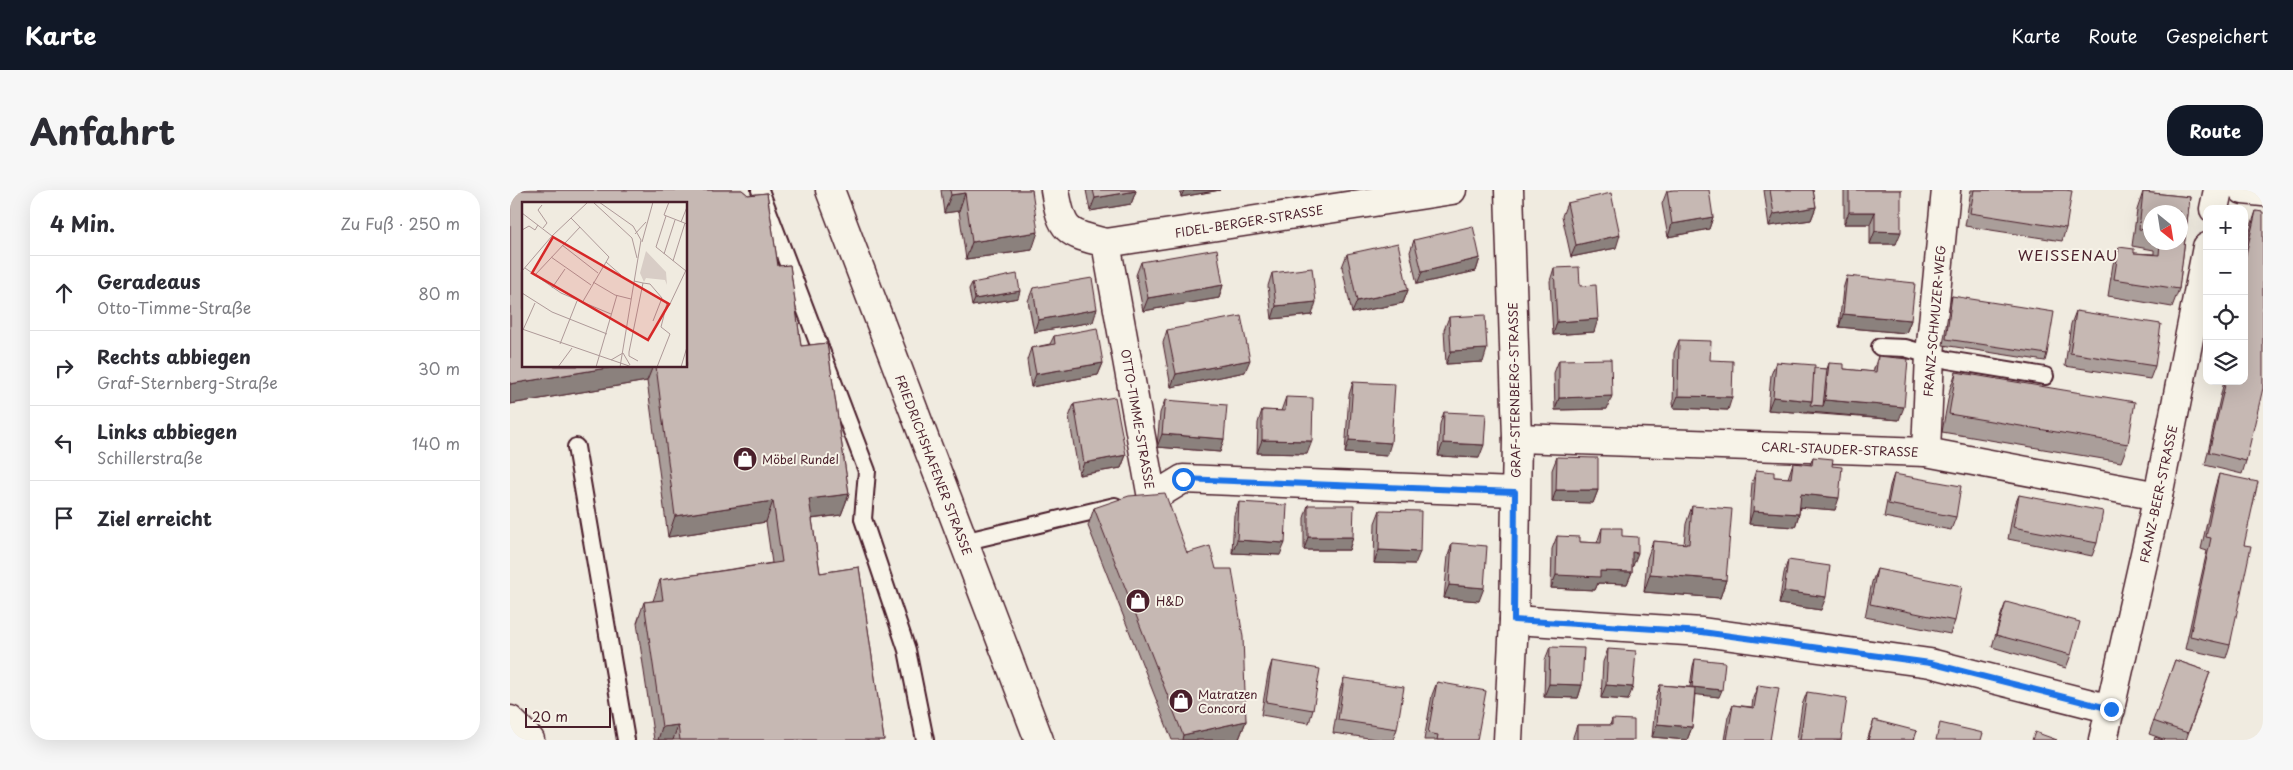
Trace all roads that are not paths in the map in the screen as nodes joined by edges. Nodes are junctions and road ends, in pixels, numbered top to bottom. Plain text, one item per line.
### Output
1 (760, 190) edge
2 (830, 190) edge
3 (1055, 190) edge
4 (1452, 190) edge
5 (1509, 190) edge
6 (1946, 190) edge
7 (2218, 190) edge
8 (2243, 190) edge
9 (2263, 192) edge
10 (2215, 205) edge
11 (1106, 243) junction
12 (2206, 250) edge
13 (1880, 347) dead end
14 (1930, 354) junction
15 (2045, 376) dead end
16 (1517, 438) junction
17 (576, 447) dead end
18 (1926, 452) junction
19 (1515, 492) junction
20 (2158, 496) junction
21 (1152, 498) junction
22 (963, 542) junction
23 (1514, 620) junction
24 (2111, 709) junction
25 (510, 720) edge
26 (530, 740) edge
27 (626, 740) edge
28 (925, 740) edge
29 (1039, 740) edge
30 (1508, 740) edge
31 (2103, 740) edge

1 - 28 lane
2 - 22 street, FRIEDRICHSHAFENER STRASSE
3 - 11 street
4 - 11 street, FIDEL-BERGER-STRASSE
5 - 16 street, GRAF-STERNBERG-STRASSE
6 - 14 street, FRANZ-SCHMUZER-WEG
7 - 10 street
8 - 9 street
11 - 21 street, OTTO-TIMME-STRASSE
12 - 20 street, FRANZ-BEER-STRASSE
13 - 14 lane
14 - 15 lane
14 - 18 street, FRANZ-SCHMUZER-WEG
16 - 18 street, CARL-STAUDER-STRASSE
16 - 19 street, GRAF-STERNBERG-STRASSE
17 - 27 lane
18 - 20 street, CARL-STAUDER-STRASSE
19 - 21 street, OTTO-TIMME-STRASSE
19 - 23 street, GRAF-STERNBERG-STRASSE
20 - 24 street, FRANZ-BEER-STRASSE
21 - 22 lane
22 - 29 street, FRIEDRICHSHAFENER STRASSE
23 - 24 street
23 - 30 street, GRAF-STERNBERG-STRASSE
24 - 31 street, FRANZ-BEER-STRASSE
25 - 26 street

